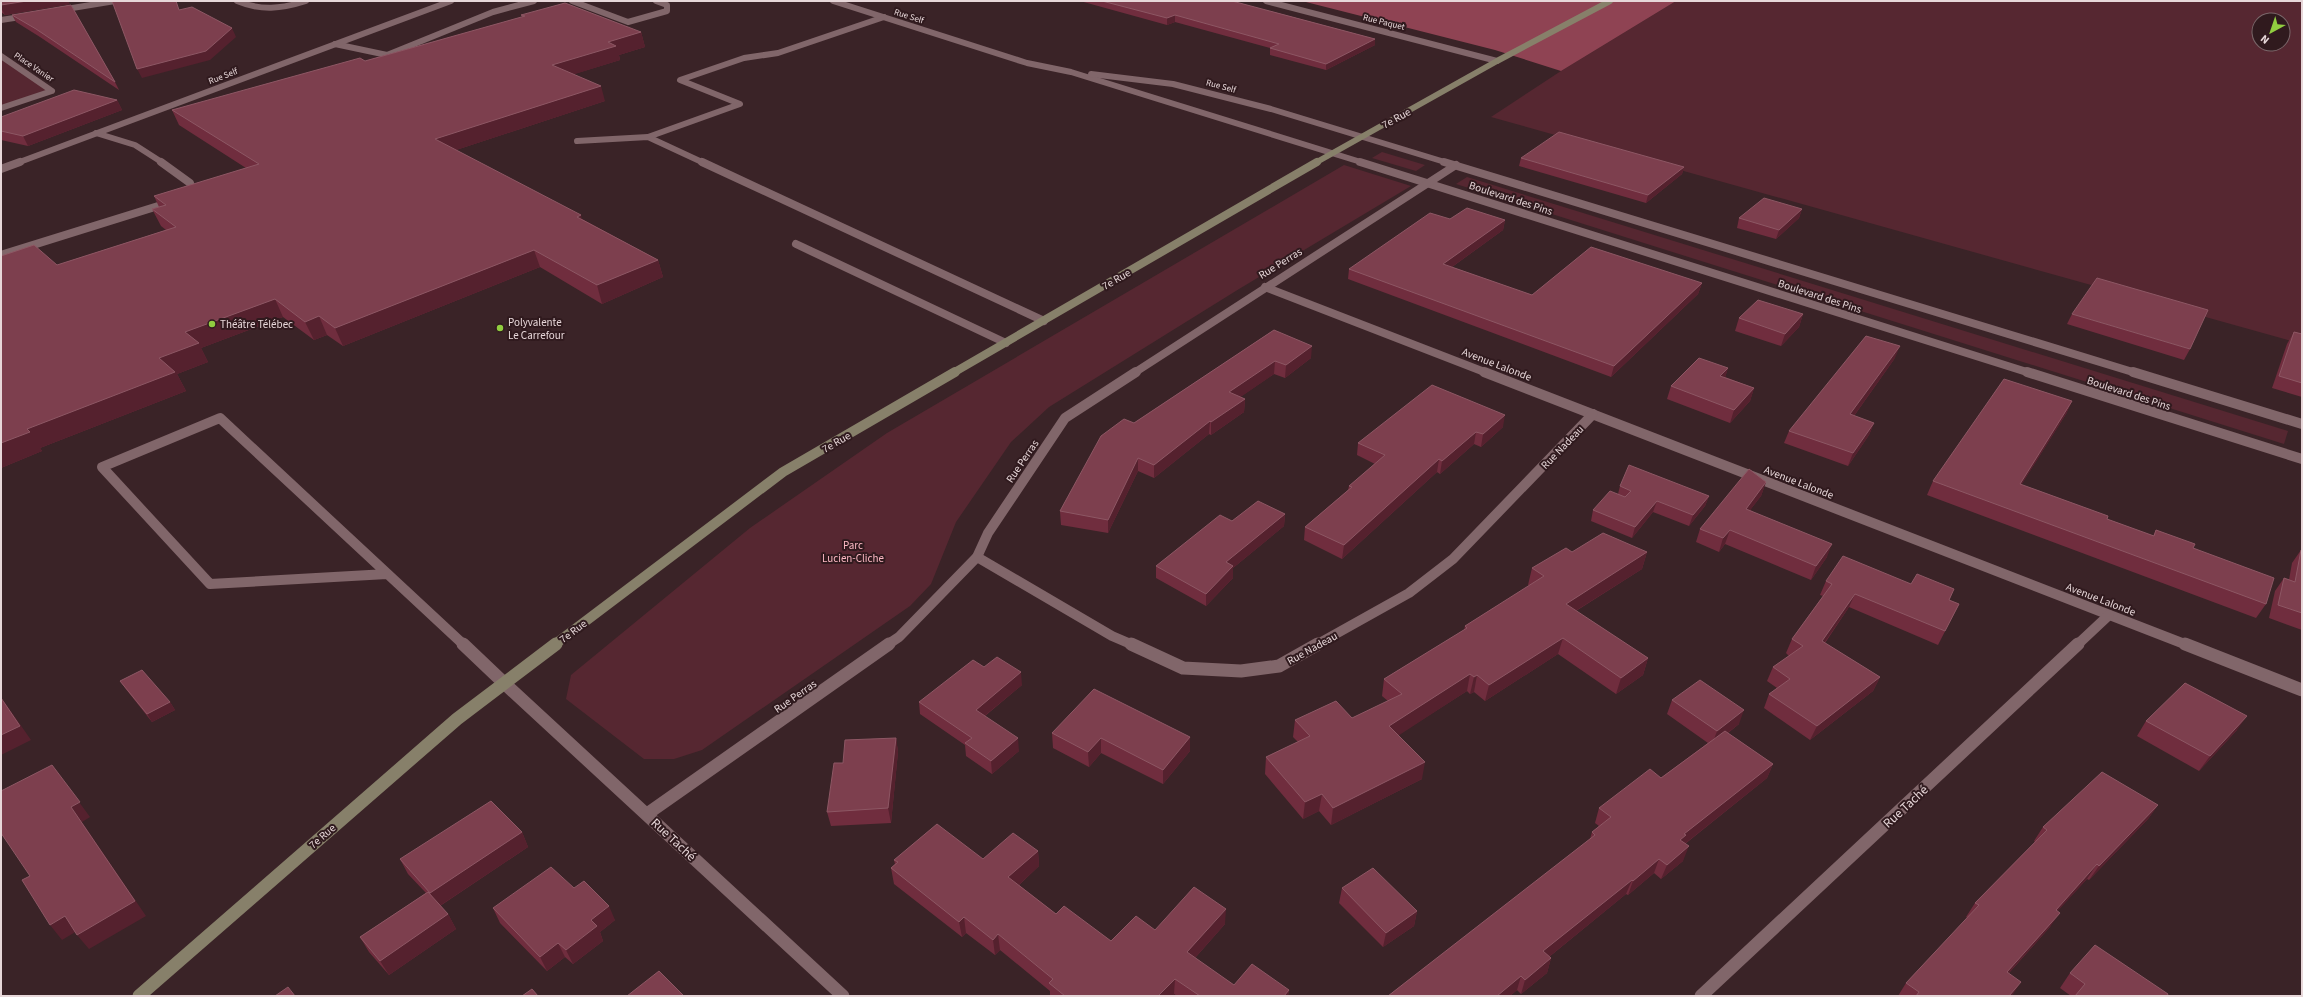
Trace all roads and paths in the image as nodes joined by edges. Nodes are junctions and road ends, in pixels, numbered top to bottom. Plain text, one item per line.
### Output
1 (115, 1) edge
2 (237, 1) edge
3 (306, 1) edge
4 (451, 1) edge
5 (534, 1) edge
6 (572, 1) edge
7 (656, 1) edge
8 (833, 1) edge
9 (1266, 1) edge
10 (1610, 1) edge
11 (54, 11) edge
12 (31, 15) edge
13 (884, 17) junction
14 (1, 20) edge
15 (335, 44) junction
16 (1, 56) edge
17 (1497, 61) junction
18 (1071, 72) junction
19 (1, 108) edge
20 (96, 133) junction
21 (648, 137) junction
22 (1363, 137) junction
23 (577, 140) dead end
24 (1332, 153) junction
25 (1456, 165) junction
26 (1, 169) edge
27 (1429, 184) junction
28 (796, 244) dead end
29 (1, 255) edge
30 (1265, 287) junction
31 (1044, 321) junction
32 (1006, 343) junction
33 (1593, 414) junction
34 (2302, 424) edge
35 (2302, 459) edge
36 (977, 556) junction
37 (387, 574) junction
38 (2110, 615) junction
39 (504, 683) junction
40 (2302, 690) edge
41 (647, 814) junction
42 (139, 996) edge
43 (843, 996) edge
44 (1700, 996) edge

1 - 11 street
2 - 3 street
4 - 15 street, Rue Self
5 - 15 street
6 - 7 street
8 - 13 street, Rue Self
9 - 17 street, Rue Paquet
10 - 17 street, 7e Rue
12 - 14 street
13 - 18 street, Rue Self
13 - 21 street
15 - 20 street, Rue Self
16 - 19 street, Place Vanier
17 - 22 street, 7e Rue
18 - 22 street, Rue Self
18 - 24 street, Rue Self
20 - 26 street, Rue Self
20 - 29 street
21 - 23 street
21 - 31 street
22 - 24 street, 7e Rue
22 - 25 street, Boulevard des Pins
24 - 27 street, Boulevard des Pins
24 - 31 street, 7e Rue
25 - 27 street, Rue Perras
25 - 34 street, Boulevard des Pins
27 - 30 street, Rue Perras
27 - 35 street, Boulevard des Pins
28 - 32 street
30 - 33 street, Avenue Lalonde
30 - 36 street, Rue Perras
31 - 32 street, 7e Rue
32 - 39 street, 7e Rue
33 - 36 street, Rue Nadeau
33 - 38 street, Avenue Lalonde
36 - 41 street, Rue Perras
37 - 37 street, Rue Taché
37 - 39 street, Rue Taché
38 - 40 street, Avenue Lalonde
38 - 44 street, Rue Taché
39 - 41 street, Rue Taché
39 - 42 street, 7e Rue
41 - 43 street, Rue Taché

